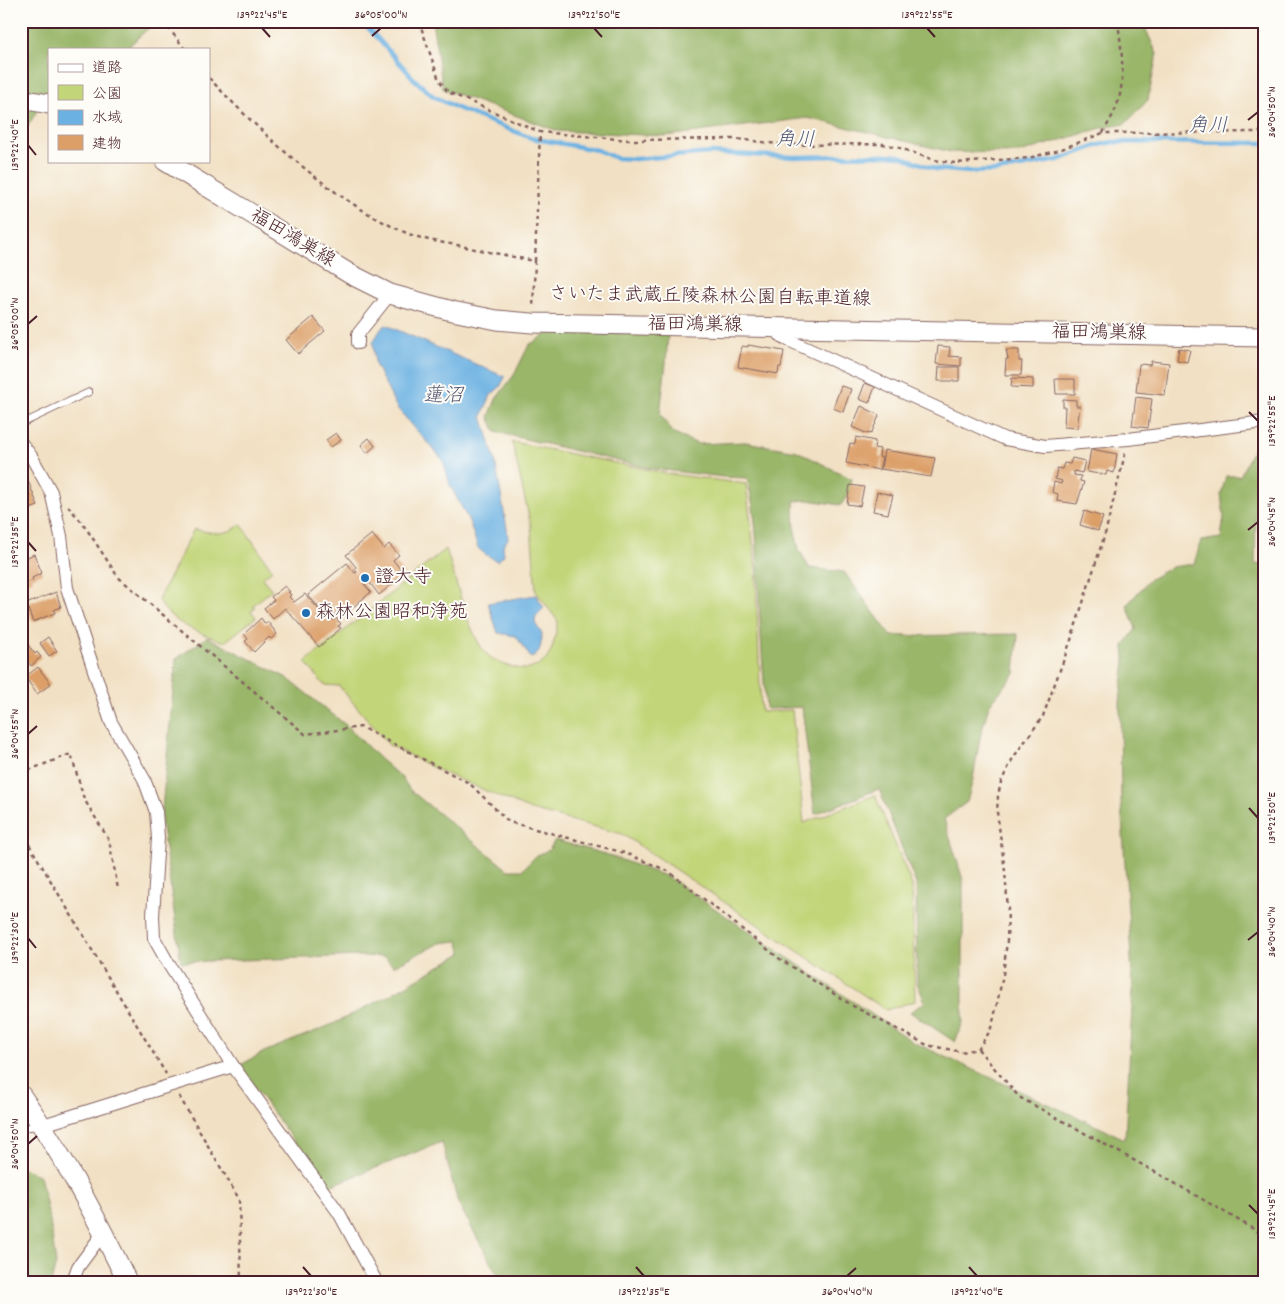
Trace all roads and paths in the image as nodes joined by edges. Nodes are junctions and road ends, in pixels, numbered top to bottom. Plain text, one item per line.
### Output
1 (163, 21) edge
2 (419, 21) edge
3 (1118, 21) edge
4 (184, 48) edge
5 (210, 79) edge
6 (21, 99) edge
7 (48, 104) edge
8 (540, 132) junction
9 (1264, 132) edge
10 (1103, 133) junction
11 (167, 162) edge
12 (535, 262) junction
13 (390, 294) junction
14 (524, 308) dead end
15 (770, 328) junction
16 (1264, 337) edge
17 (358, 343) dead end
18 (89, 392) dead end
19 (1264, 422) edge
20 (21, 424) edge
21 (1128, 439) junction
22 (21, 443) edge
23 (51, 492) junction
24 (21, 773) edge
25 (21, 832) edge
26 (118, 890) dead end
27 (978, 1048) junction
28 (233, 1066) junction
29 (172, 1084) junction
30 (21, 1095) edge
31 (43, 1125) junction
32 (21, 1128) edge
33 (104, 1232) junction
34 (1264, 1235) edge
35 (72, 1283) edge
36 (128, 1283) edge
37 (242, 1283) edge
38 (377, 1283) edge

1 - 4 path
2 - 8 path
3 - 10 path
5 - 12 path
6 - 7 main road
8 - 10 path
8 - 12 path
9 - 10 path
11 - 13 main road, 福田鴻巣線
12 - 14 path, さいたま武蔵丘陵森林公園自転車道線
13 - 15 main road, 福田鴻巣線
13 - 17 street
15 - 16 main road, 福田鴻巣線
15 - 21 street
18 - 20 lane
19 - 21 street
21 - 27 path
22 - 23 street
23 - 27 path
23 - 28 street
24 - 26 path
25 - 29 path
27 - 34 path
28 - 29 street
28 - 38 street
29 - 31 street
29 - 37 path
30 - 31 main road
31 - 32 lane
31 - 33 main road
33 - 35 street
33 - 36 main road

